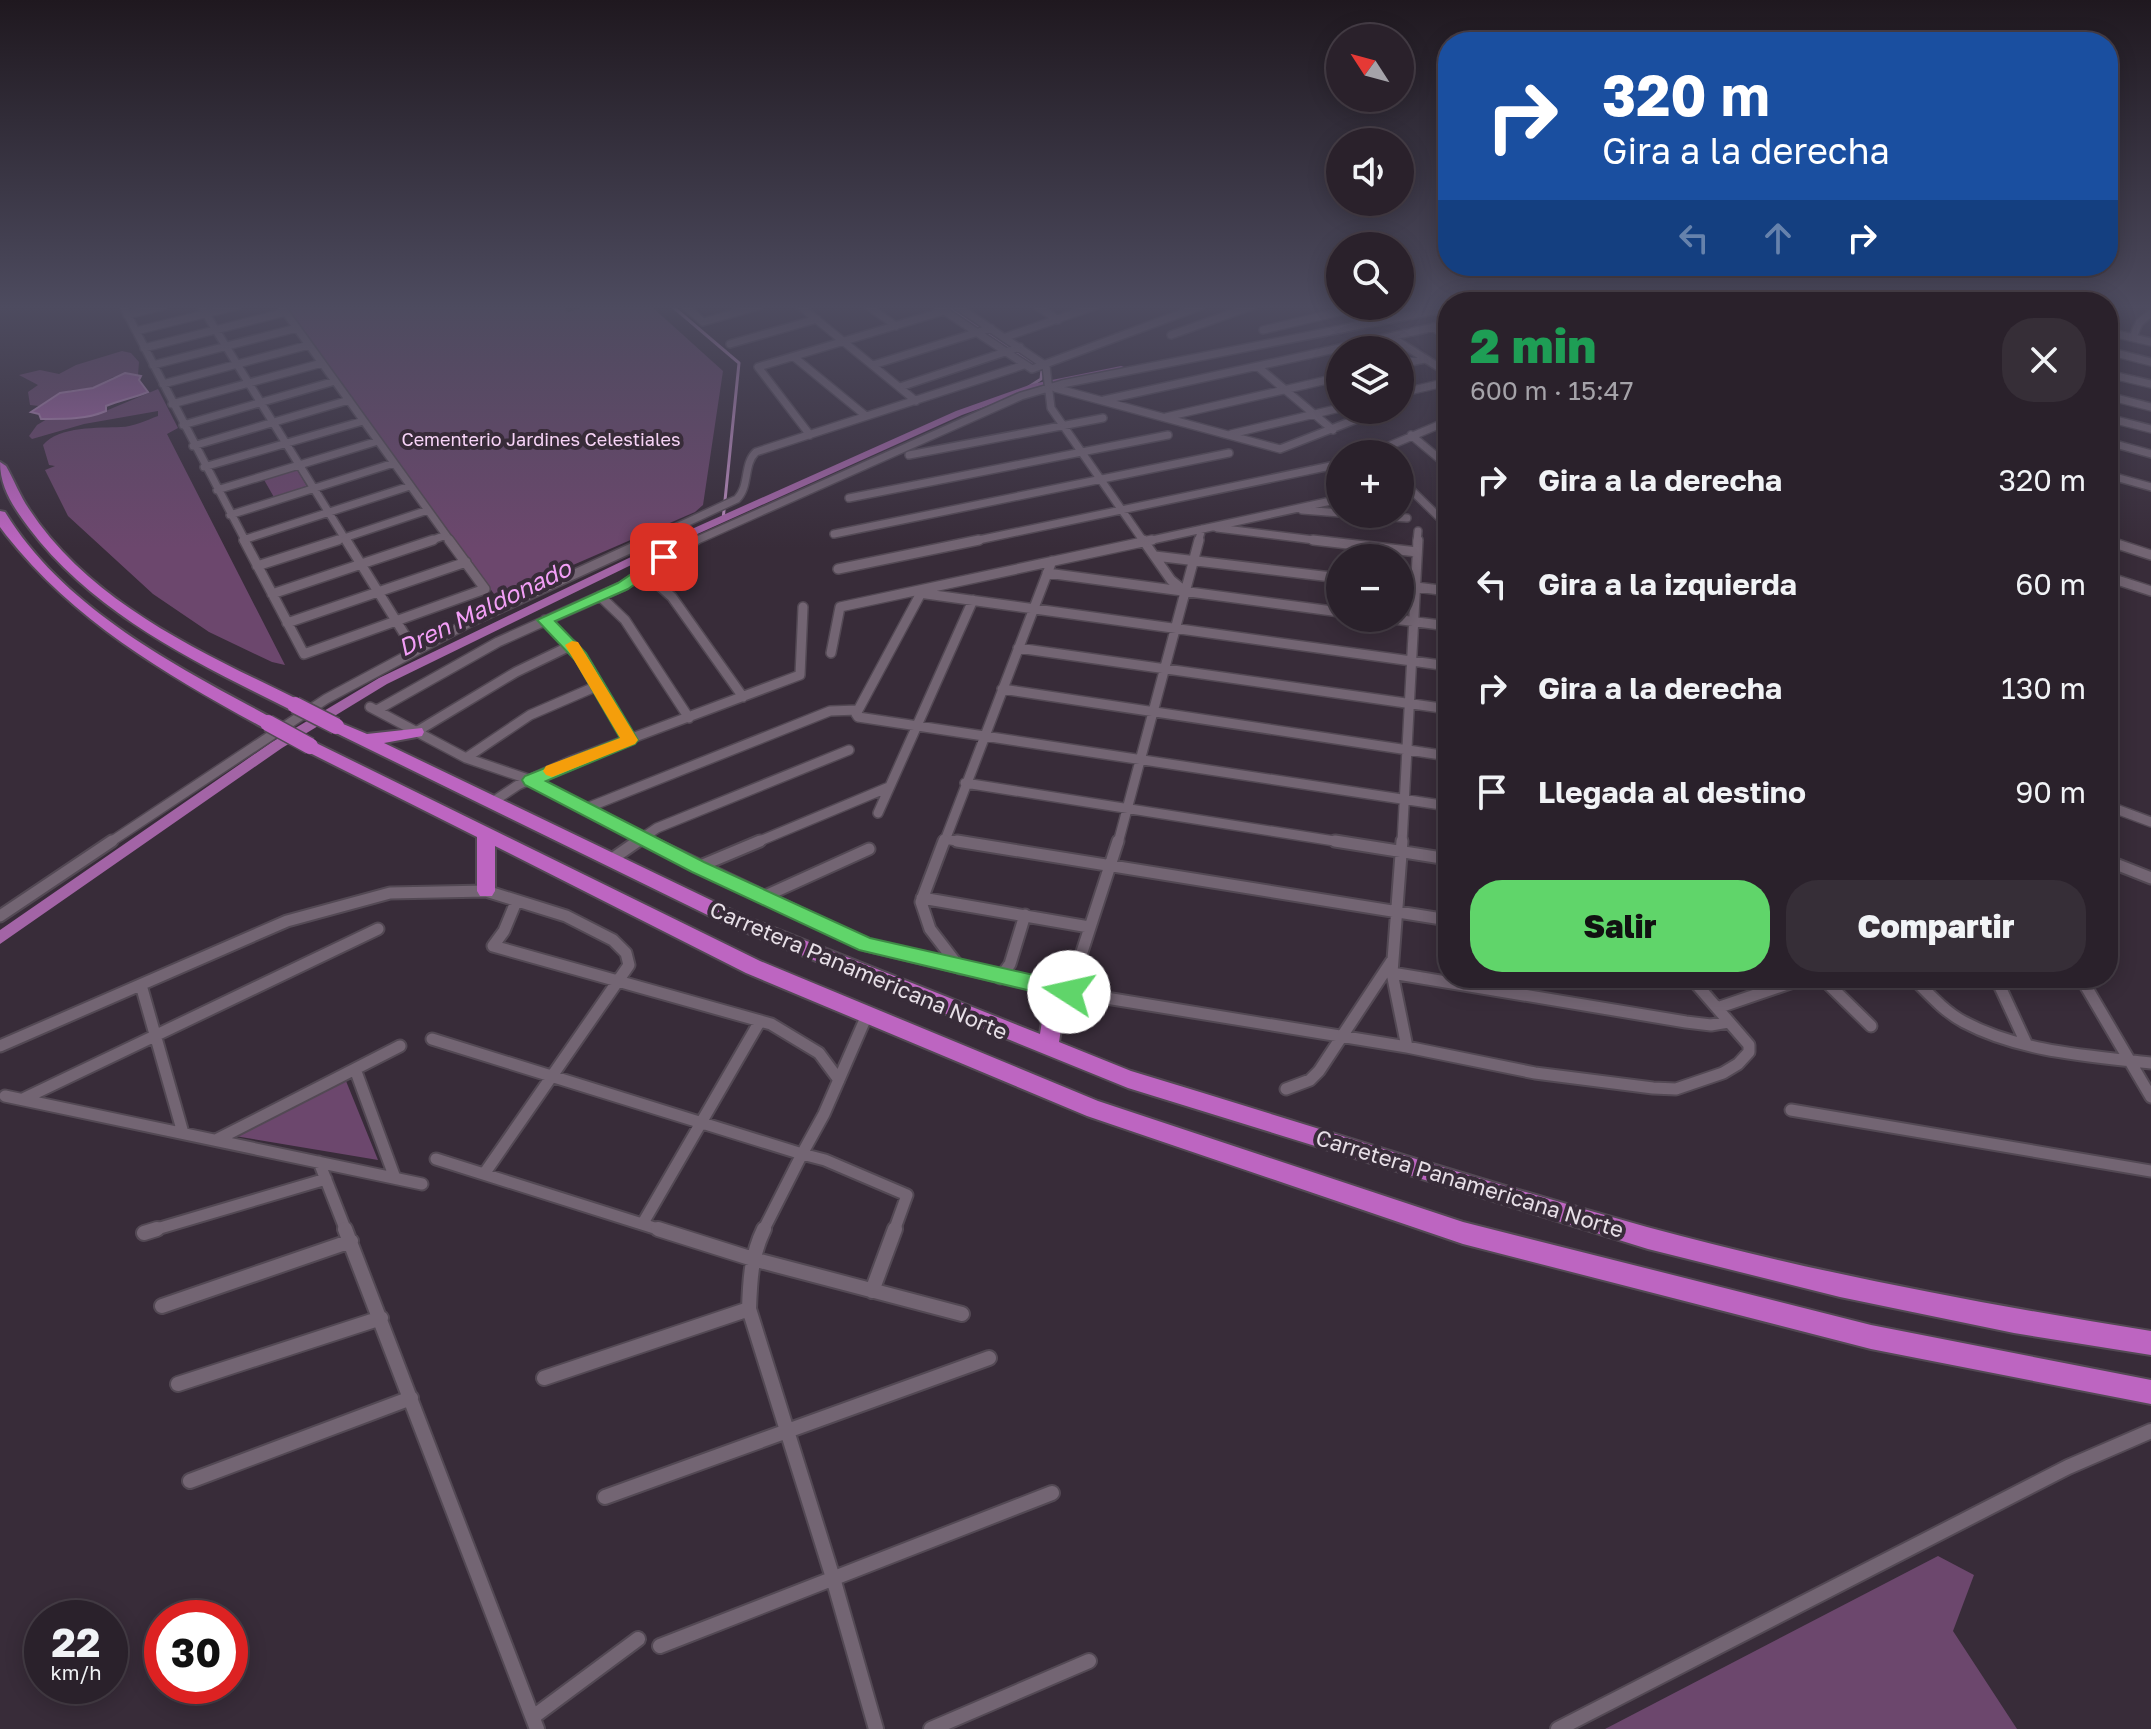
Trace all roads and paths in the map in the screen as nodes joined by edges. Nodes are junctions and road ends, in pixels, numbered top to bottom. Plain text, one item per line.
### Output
1 (164, 387) edge
2 (235, 387) edge
3 (251, 387) edge
4 (315, 387) edge
5 (339, 387) edge
6 (773, 387) edge
7 (830, 387) edge
8 (900, 387) edge
9 (959, 387) edge
10 (1056, 387) edge
11 (1166, 387) edge
12 (1279, 387) edge
13 (1298, 387) edge
14 (1426, 387) joint
15 (1049, 388) junction
16 (1283, 390) junction
17 (1414, 390) edge
18 (1414, 393) edge
19 (2118, 399) edge
20 (349, 400) junction
21 (1104, 400) junction
22 (916, 401) junction
23 (261, 402) junction
24 (172, 404) junction
25 (2151, 407) edge
26 (1326, 412) edge
27 (1312, 415) junction
28 (866, 416) junction
29 (1103, 418) dead end
30 (1164, 418) junction
31 (363, 421) junction
32 (2118, 421) edge
33 (273, 422) junction
34 (1347, 424) edge
35 (183, 425) junction
36 (1437, 425) edge
37 (1064, 427) junction
38 (2151, 429) edge
39 (1333, 430) junction
40 (810, 435) junction
41 (1168, 435) dead end
42 (1229, 435) junction
43 (1411, 435) junction
44 (1401, 440) edge
45 (378, 441) junction
46 (286, 443) junction
47 (2118, 445) edge
48 (193, 446) junction
49 (1083, 452) junction
50 (1229, 453) dead end
51 (2151, 454) edge
52 (909, 455) dead end
53 (1438, 458) edge
54 (394, 463) junction
55 (300, 465) junction
56 (0, 466) edge
57 (204, 467) junction
58 (1326, 467) edge
59 (2118, 478) edge
60 (1103, 480) junction
61 (410, 486) junction
62 (2151, 487) edge
63 (315, 488) junction
64 (217, 490) junction
65 (1414, 493) edge
66 (849, 498) dead end
67 (1326, 502) edge
68 (1123, 509) junction
69 (1289, 509) junction
70 (428, 510) junction
71 (716, 510) junction
72 (329, 512) junction
73 (1326, 512) edge
74 (0, 515) edge
75 (230, 515) junction
76 (746, 516) junction
77 (1438, 516) edge
78 (1206, 528) junction
79 (1418, 531) dead end
80 (834, 534) dead end
81 (446, 535) junction
82 (345, 537) junction
83 (243, 540) junction
84 (1146, 541) junction
85 (2118, 544) edge
86 (1417, 552) junction
87 (2151, 555) edge
88 (1155, 556) junction
89 (1193, 560) junction
90 (1052, 561) junction
91 (466, 562) junction
92 (361, 564) junction
93 (257, 566) junction
94 (838, 569) dead end
95 (644, 572) junction
96 (1047, 573) junction
97 (1326, 576) edge
98 (2118, 580) edge
99 (1415, 587) junction
100 (1183, 590) junction
101 (1438, 590) edge
102 (2151, 591) edge
103 (379, 592) junction
104 (917, 592) junction
105 (272, 594) junction
106 (600, 596) junction
107 (973, 600) junction
108 (803, 607) dead end
109 (1033, 608) junction
110 (1326, 610) edge
111 (545, 620) junction
112 (397, 621) junction
113 (1414, 622) joint
114 (287, 623) junction
115 (1438, 625) edge
116 (1174, 627) junction
117 (1413, 632) edge
118 (408, 640) dead end
119 (572, 645) junction
120 (1018, 648) junction
121 (831, 653) dead end
122 (1412, 661) junction
123 (1438, 665) edge
124 (1164, 667) junction
125 (597, 686) junction
126 (1002, 689) junction
127 (743, 697) junction
128 (1409, 703) junction
129 (1438, 707) edge
130 (858, 710) junction
131 (1152, 711) junction
132 (689, 718) junction
133 (916, 726) junction
134 (416, 732) junction
135 (984, 736) junction
136 (365, 740) junction
137 (629, 740) junction
138 (849, 750) dead end
139 (1407, 750) junction
140 (1438, 755) edge
141 (466, 758) junction
142 (1140, 758) junction
143 (531, 780) junction
144 (965, 783) junction
145 (889, 787) junction
146 (494, 801) junction
147 (1404, 801) junction
148 (1438, 805) edge
149 (584, 809) junction
150 (2118, 810) edge
151 (1126, 811) junction
152 (878, 813) dead end
153 (2151, 822) edge
154 (486, 834) junction
155 (640, 837) junction
156 (944, 839) junction
157 (869, 849) dead end
158 (1402, 852) junction
159 (1438, 857) edge
160 (612, 859) junction
161 (2118, 865) edge
162 (1112, 866) junction
163 (698, 867) junction
164 (2151, 878) edge
165 (486, 891) junction
166 (763, 897) junction
167 (922, 898) junction
168 (516, 902) junction
169 (1399, 911) junction
170 (1025, 915) junction
171 (0, 916) edge
172 (1438, 918) edge
173 (1089, 927) junction
174 (378, 929) dead end
175 (1394, 957) junction
176 (960, 968) junction
177 (1392, 973) junction
178 (1000, 978) junction
179 (619, 981) junction
180 (1438, 981) edge
181 (141, 985) junction
182 (1482, 988) edge
183 (1700, 988) edge
184 (1776, 988) edge
185 (1832, 988) edge
186 (1923, 988) edge
187 (2001, 988) edge
188 (2087, 988) edge
189 (1063, 991) junction
190 (1717, 1008) junction
191 (867, 1015) junction
192 (760, 1021) junction
193 (1728, 1022) junction
194 (1871, 1026) dead end
195 (156, 1036) junction
196 (1339, 1037) junction
197 (432, 1039) dead end
198 (2026, 1043) junction
199 (0, 1046) edge
200 (400, 1046) dead end
201 (1407, 1047) junction
202 (1048, 1048) junction
203 (2129, 1061) junction
204 (2151, 1063) edge
205 (355, 1069) junction
206 (553, 1075) junction
207 (839, 1080) junction
208 (1286, 1089) dead end
209 (5, 1096) dead end
210 (2151, 1097) edge
211 (23, 1099) junction
212 (1791, 1110) dead end
213 (702, 1122) junction
214 (183, 1133) junction
215 (216, 1140) junction
216 (802, 1154) junction
217 (436, 1159) dead end
218 (319, 1162) junction
219 (2151, 1171) edge
220 (484, 1174) junction
221 (395, 1178) junction
222 (326, 1179) junction
223 (422, 1184) dead end
224 (643, 1223) junction
225 (144, 1233) dead end
226 (351, 1241) junction
227 (753, 1259) junction
228 (872, 1291) junction
229 (162, 1306) dead end
230 (749, 1309) junction
231 (962, 1314) dead end
232 (381, 1318) junction
233 (2151, 1343) edge
234 (989, 1358) dead end
235 (544, 1378) dead end
236 (178, 1384) dead end
237 (2151, 1392) edge
238 (411, 1398) junction
239 (787, 1431) junction
240 (2151, 1431) edge
241 (190, 1481) dead end
242 (1052, 1493) dead end
243 (605, 1497) dead end
244 (833, 1578) junction
245 (638, 1639) dead end
246 (660, 1646) dead end
247 (1089, 1661) dead end
248 (535, 1723) edge
249 (876, 1729) edge
250 (931, 1729) edge
251 (1558, 1729) edge

1 - 24 street
2 - 24 street
3 - 23 street
4 - 23 street
5 - 20 street
6 - 40 street
7 - 28 street
8 - 22 street
9 - 22 street
10 - 15 street
11 - 21 street
12 - 16 street
13 - 16 street
14 - 17 street
14 - 18 street
15 - 21 street
15 - 37 street
15 - 76 street
16 - 27 street
16 - 30 street
19 - 25 street
20 - 31 street
20 - 33 street
21 - 30 street
22 - 28 street
23 - 33 street
23 - 35 street
24 - 35 street
26 - 27 street
27 - 39 street
27 - 42 street
28 - 40 street
29 - 37 street
30 - 42 street
31 - 45 street
31 - 46 street
32 - 38 street
33 - 46 street
33 - 48 street
34 - 39 street
35 - 48 street
36 - 43 street
37 - 49 street
37 - 52 street
39 - 42 street
40 - 71 street
41 - 49 street
43 - 44 street
43 - 53 street
45 - 54 street
45 - 55 street
46 - 55 street
46 - 57 street
47 - 51 street
48 - 57 street
49 - 60 street
49 - 66 street
50 - 60 street
54 - 61 street
54 - 63 street
55 - 63 street
55 - 64 street
56 - 136 highway, Carretera Panamericana Norte, bridge
57 - 64 street
58 - 68 street
59 - 62 street
60 - 68 street
60 - 80 street
61 - 70 street
61 - 72 street
63 - 72 street
63 - 75 street
64 - 75 street
65 - 77 street
67 - 69 street
68 - 84 street
68 - 94 street
69 - 73 street
69 - 78 street
70 - 81 street
70 - 82 street
71 - 76 street
71 - 171 street
72 - 82 street
72 - 83 street
74 - 154 highway, Carretera Panamericana Norte, bridge
75 - 83 street
76 - 95 street
78 - 84 street
78 - 86 street
78 - 89 street
79 - 86 street
81 - 91 street
81 - 92 street
82 - 92 street
82 - 93 street
83 - 93 street
84 - 88 street
84 - 90 street
85 - 87 street
86 - 99 street
88 - 89 street
88 - 100 street
89 - 97 street
89 - 100 street
90 - 96 street
90 - 104 street
91 - 103 street
91 - 112 street
92 - 103 street
92 - 105 street
93 - 105 street
95 - 106 street
95 - 127 street
96 - 100 street
96 - 109 street
98 - 102 street
99 - 101 street
99 - 113 street
100 - 110 street
100 - 116 street
103 - 112 street
103 - 114 street
104 - 107 street
104 - 121 street
104 - 130 street
105 - 114 street
106 - 111 street
106 - 132 street
107 - 109 street
107 - 133 street
108 - 127 street
109 - 116 street
109 - 120 street
111 - 119 street
111 - 134 street
112 - 114 street
112 - 118 street
113 - 115 street
116 - 122 street
116 - 124 street
117 - 122 street
119 - 125 street
119 - 134 street
120 - 124 street
120 - 126 street
122 - 123 street
122 - 128 street
124 - 128 street
124 - 131 street
125 - 137 street
125 - 141 street
126 - 131 street
126 - 135 street
127 - 132 street
128 - 129 street
128 - 139 street
130 - 133 street
130 - 149 street
131 - 139 street
131 - 142 street
132 - 137 street
133 - 135 street
133 - 145 street
134 - 136 highway
134 - 141 street
135 - 142 street
135 - 144 street
136 - 146 highway, Carretera Panamericana Norte
137 - 143 street
138 - 155 street
139 - 140 street
139 - 147 street
141 - 143 street
142 - 147 street
142 - 151 street
143 - 146 street
143 - 149 street
144 - 151 street
144 - 156 street
145 - 152 street
145 - 163 street
146 - 160 highway, Carretera Panamericana Norte
147 - 148 street
147 - 158 street
149 - 155 street
150 - 153 street
151 - 158 street
151 - 162 street
154 - 165 highway
154 - 191 highway, Carretera Panamericana Norte
155 - 160 street
155 - 163 street
156 - 162 street
156 - 167 street
157 - 166 street
158 - 159 street
158 - 169 street
160 - 202 highway, Carretera Panamericana Norte
161 - 164 street
162 - 169 street
162 - 173 street
163 - 166 street
165 - 168 street
165 - 181 street
166 - 176 street
167 - 170 street
167 - 176 street
168 - 179 street
168 - 179 street
169 - 172 street
169 - 175 street
170 - 173 street
170 - 178 street
173 - 189 street
174 - 195 street
175 - 177 street
175 - 196 street
176 - 178 street
177 - 180 street
177 - 201 street
178 - 189 street
179 - 192 street
179 - 206 street
181 - 195 street
181 - 199 street
182 - 193 street
183 - 190 street
184 - 190 street
185 - 194 street
186 - 198 street
187 - 198 street
188 - 203 street
189 - 196 street
189 - 202 highway
190 - 193 street
191 - 207 street
191 - 237 highway, Carretera Panamericana Norte
192 - 207 street
192 - 213 street
193 - 201 street
195 - 211 street
195 - 214 street
196 - 201 street
196 - 208 street
197 - 206 street
198 - 203 street
200 - 205 street
202 - 233 highway, Carretera Panamericana Norte
203 - 204 street
203 - 210 street
205 - 215 street
205 - 221 street
206 - 213 street
206 - 220 street
207 - 216 street
209 - 211 street
211 - 214 street
212 - 219 street
213 - 216 street
213 - 224 street
214 - 215 street
215 - 218 street
216 - 227 street
216 - 228 street
217 - 220 street
218 - 221 street
218 - 222 street
220 - 224 street
221 - 223 street
222 - 225 street
222 - 226 street
224 - 227 street
226 - 229 street
226 - 232 street
227 - 228 street
227 - 230 street
228 - 231 street
230 - 235 street
230 - 239 street
232 - 236 street
232 - 238 street
234 - 239 street
238 - 241 street
238 - 248 street
239 - 243 street
239 - 244 street
240 - 251 street
242 - 244 street
244 - 246 street
244 - 249 street
245 - 248 street
247 - 250 street

